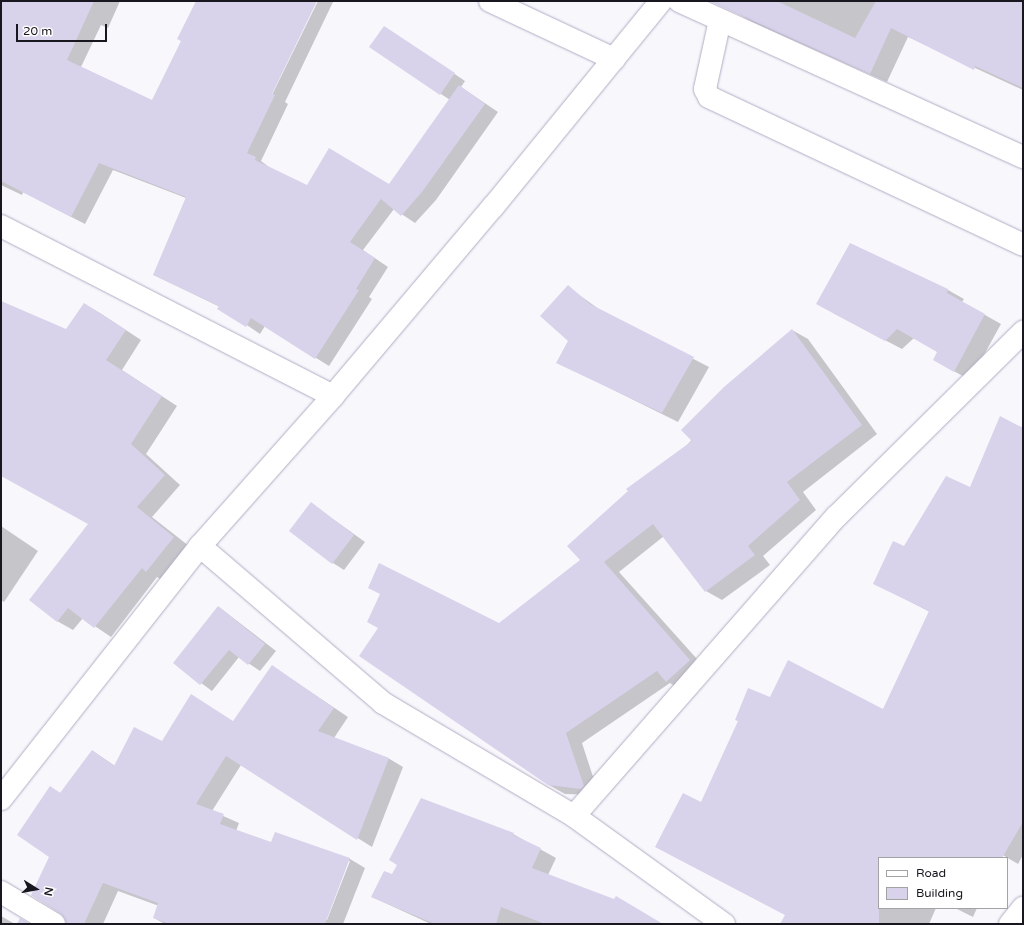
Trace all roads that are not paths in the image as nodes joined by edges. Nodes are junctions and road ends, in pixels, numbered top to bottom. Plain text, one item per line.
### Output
1 (490, 1) edge
2 (661, 1) edge
3 (679, 1) edge
4 (720, 20) junction
5 (614, 59) junction
6 (1023, 157) edge
7 (1, 226) edge
8 (1023, 245) edge
9 (1023, 332) edge
10 (333, 396) junction
11 (200, 546) junction
12 (1, 799) edge
13 (574, 816) junction
14 (1, 892) edge
15 (1023, 908) edge
16 (54, 924) edge
17 (724, 924) edge
18 (1010, 924) edge

1 - 5 street
2 - 5 street
3 - 4 street
4 - 6 street
4 - 8 street
5 - 10 street
7 - 10 street
9 - 13 street
10 - 11 street
11 - 12 street
11 - 13 street
13 - 17 street
14 - 16 street
15 - 18 street

